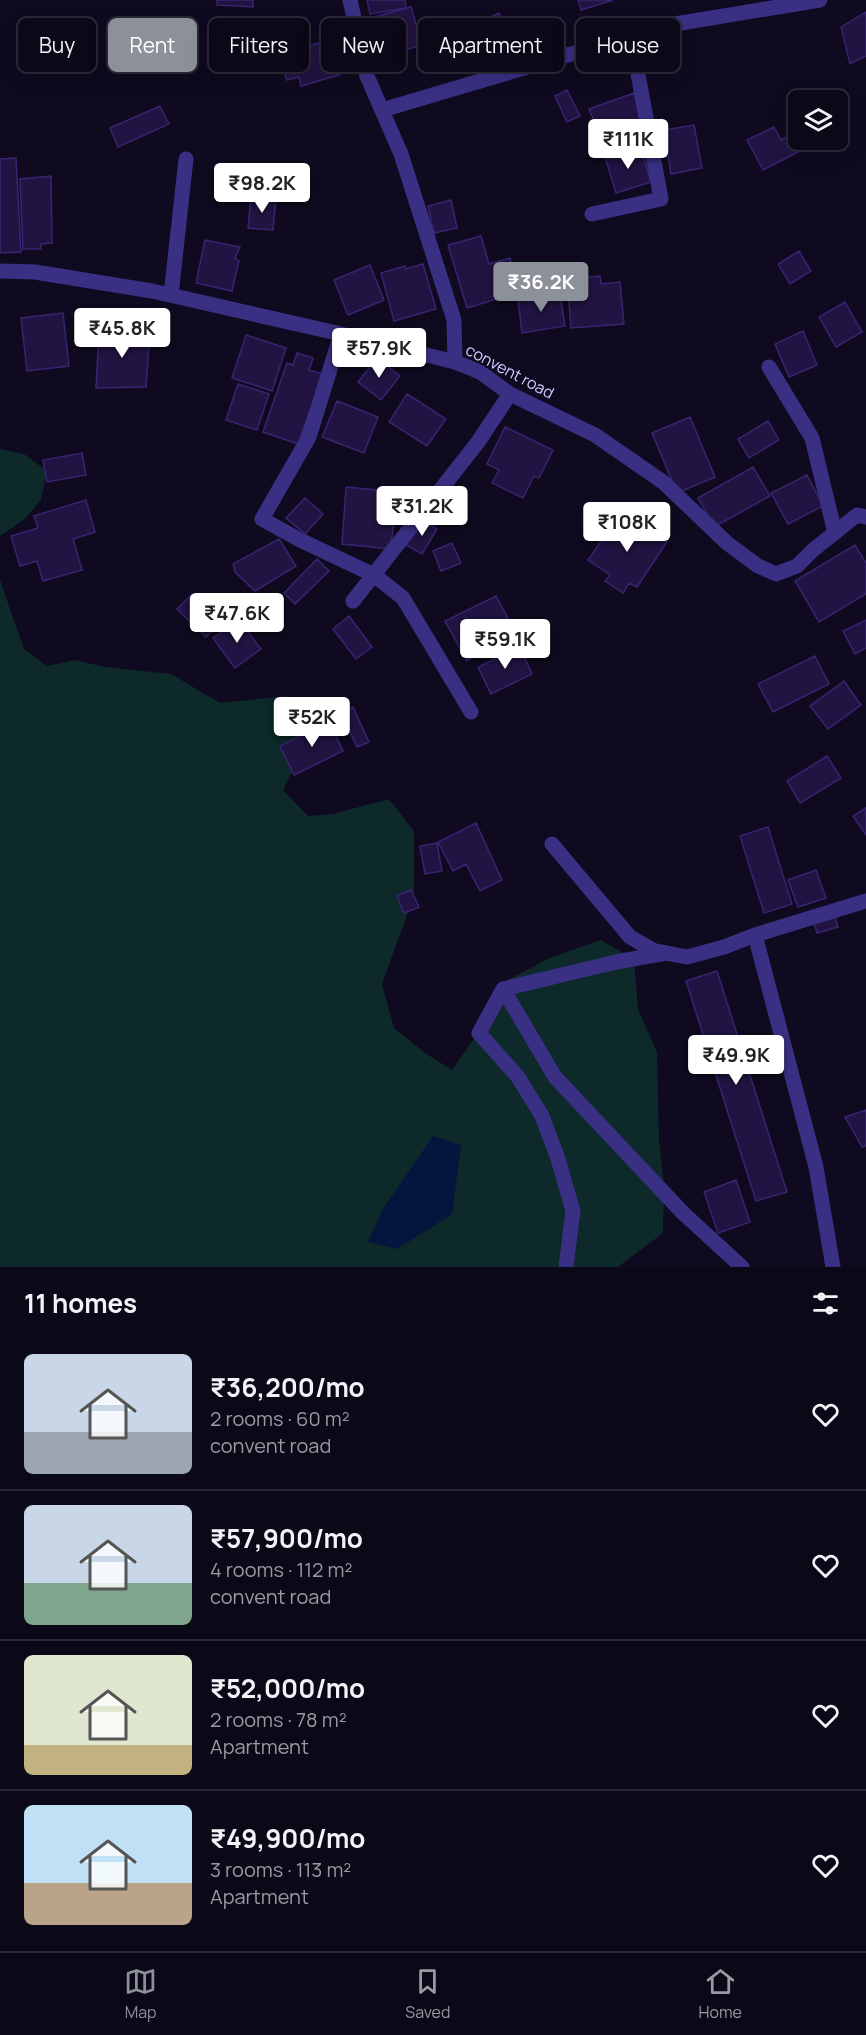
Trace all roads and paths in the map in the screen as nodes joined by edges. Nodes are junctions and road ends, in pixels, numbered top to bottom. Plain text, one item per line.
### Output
1 (350, 0) edge
2 (820, 0) edge
3 (680, 23) edge
4 (576, 52) edge
5 (638, 72) edge
6 (382, 110) junction
7 (186, 159) dead end
8 (592, 214) dead end
9 (0, 271) edge
10 (171, 296) junction
11 (341, 334) junction
12 (455, 362) junction
13 (769, 367) dead end
14 (510, 394) junction
15 (866, 517) edge
16 (835, 533) junction
17 (374, 575) junction
18 (353, 601) dead end
19 (471, 712) dead end
20 (552, 844) dead end
21 (866, 901) edge
22 (755, 935) junction
23 (666, 953) junction
24 (503, 989) junction
25 (566, 1267) edge
26 (742, 1267) edge
27 (833, 1267) edge

1 - 6 street
2 - 3 street
4 - 6 street
5 - 8 street
6 - 12 street
7 - 10 street
9 - 10 street, convent road
10 - 11 street, convent road
11 - 12 street, convent road
11 - 17 street
12 - 14 street, convent road
13 - 16 street
14 - 16 street, convent road
14 - 17 street
15 - 16 street, convent road
17 - 18 street
17 - 19 street
20 - 23 street
21 - 22 street
22 - 23 street
22 - 27 street
23 - 24 street
24 - 25 street
24 - 26 street

